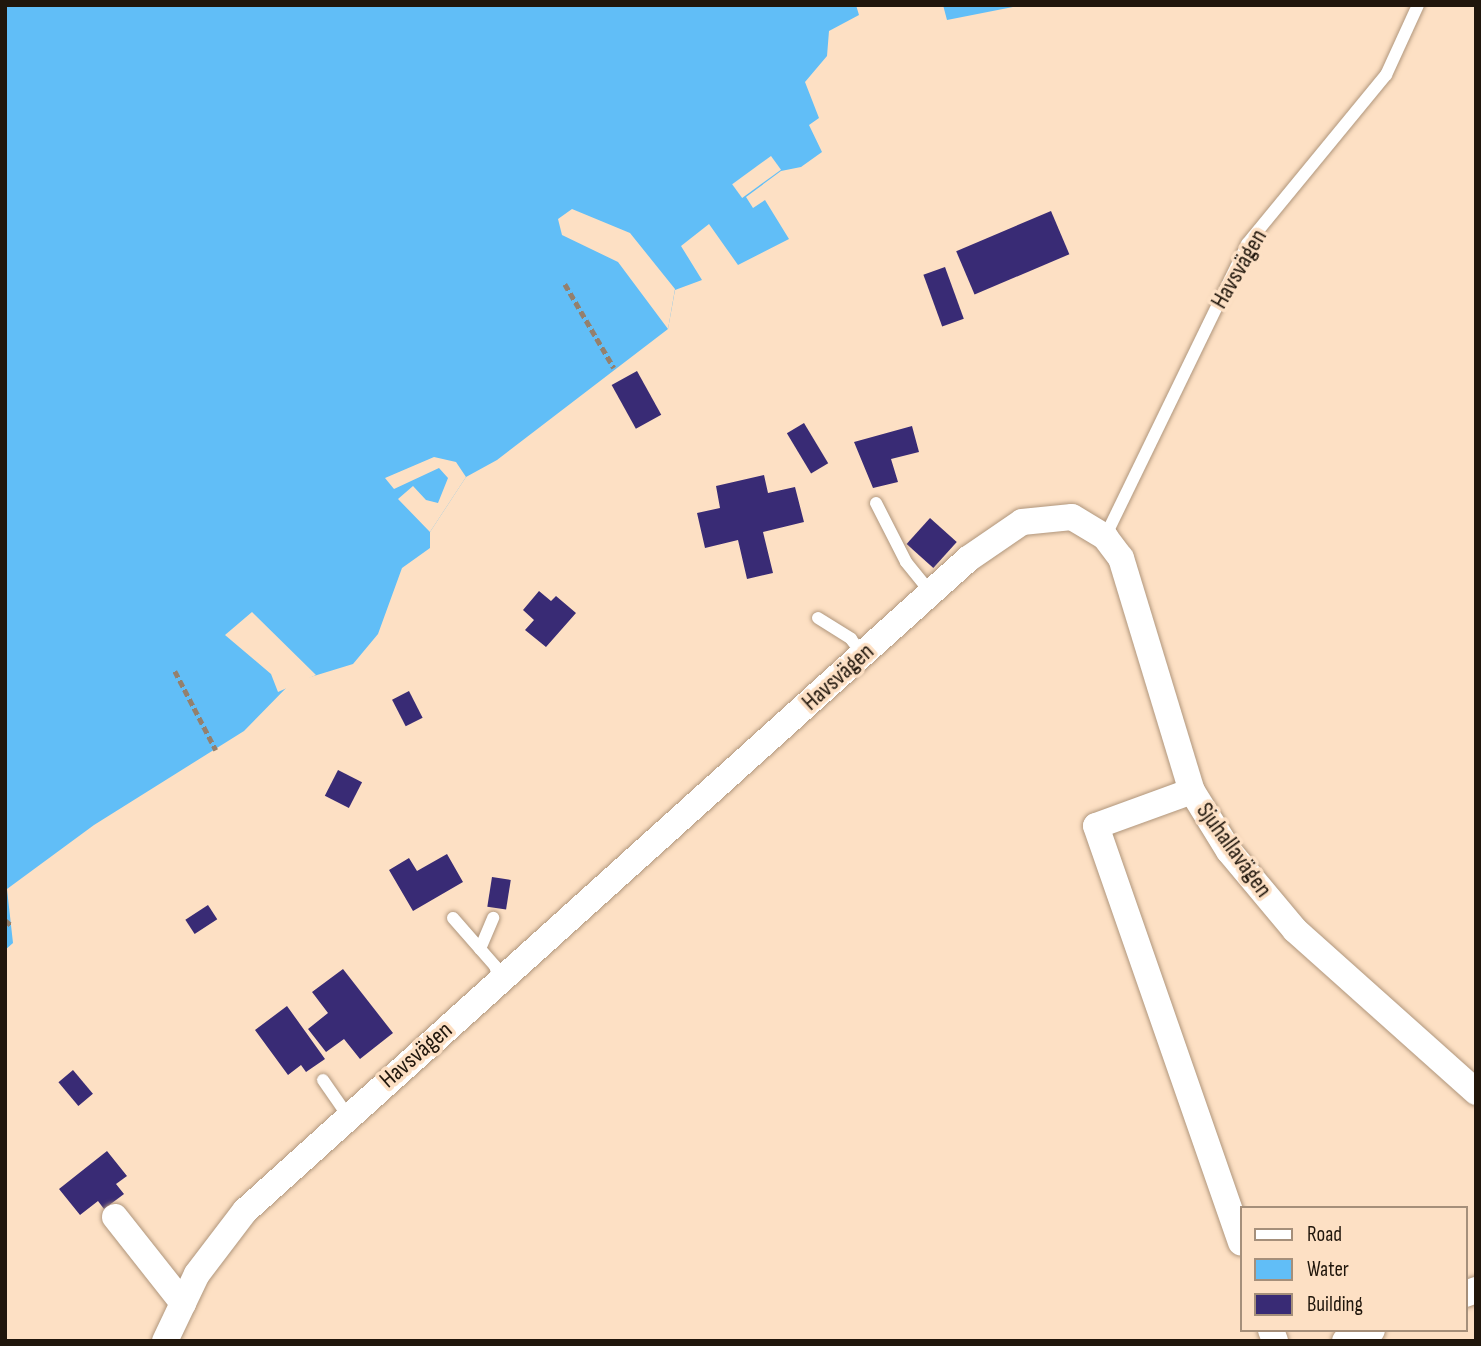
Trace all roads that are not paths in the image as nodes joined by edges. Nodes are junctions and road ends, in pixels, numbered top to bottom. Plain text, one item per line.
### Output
1 (1418, 5) edge
2 (876, 503) dead end
3 (1105, 537) junction
4 (931, 593) junction
5 (818, 618) dead end
6 (863, 655) junction
7 (1192, 791) junction
8 (453, 918) dead end
9 (493, 918) dead end
10 (480, 949) junction
11 (501, 984) junction
12 (323, 1080) dead end
13 (1476, 1092) edge
14 (348, 1116) junction
15 (115, 1217) dead end
16 (1240, 1240) edge
17 (183, 1303) junction
18 (1367, 1332) edge
19 (165, 1341) edge
20 (1345, 1341) edge

1 - 3 lane, Havsvägen
2 - 4 lane
3 - 4 street, Havsvägen
3 - 7 street, Sjuhallavägen
4 - 6 street, Havsvägen
5 - 6 lane
6 - 11 street, Havsvägen
7 - 13 street, Sjuhallavägen
7 - 16 street
8 - 10 lane
9 - 10 lane
10 - 11 lane
11 - 14 street, Havsvägen
12 - 14 lane
14 - 17 street, Havsvägen
15 - 17 street
17 - 19 street, Havsvägen
18 - 20 street

